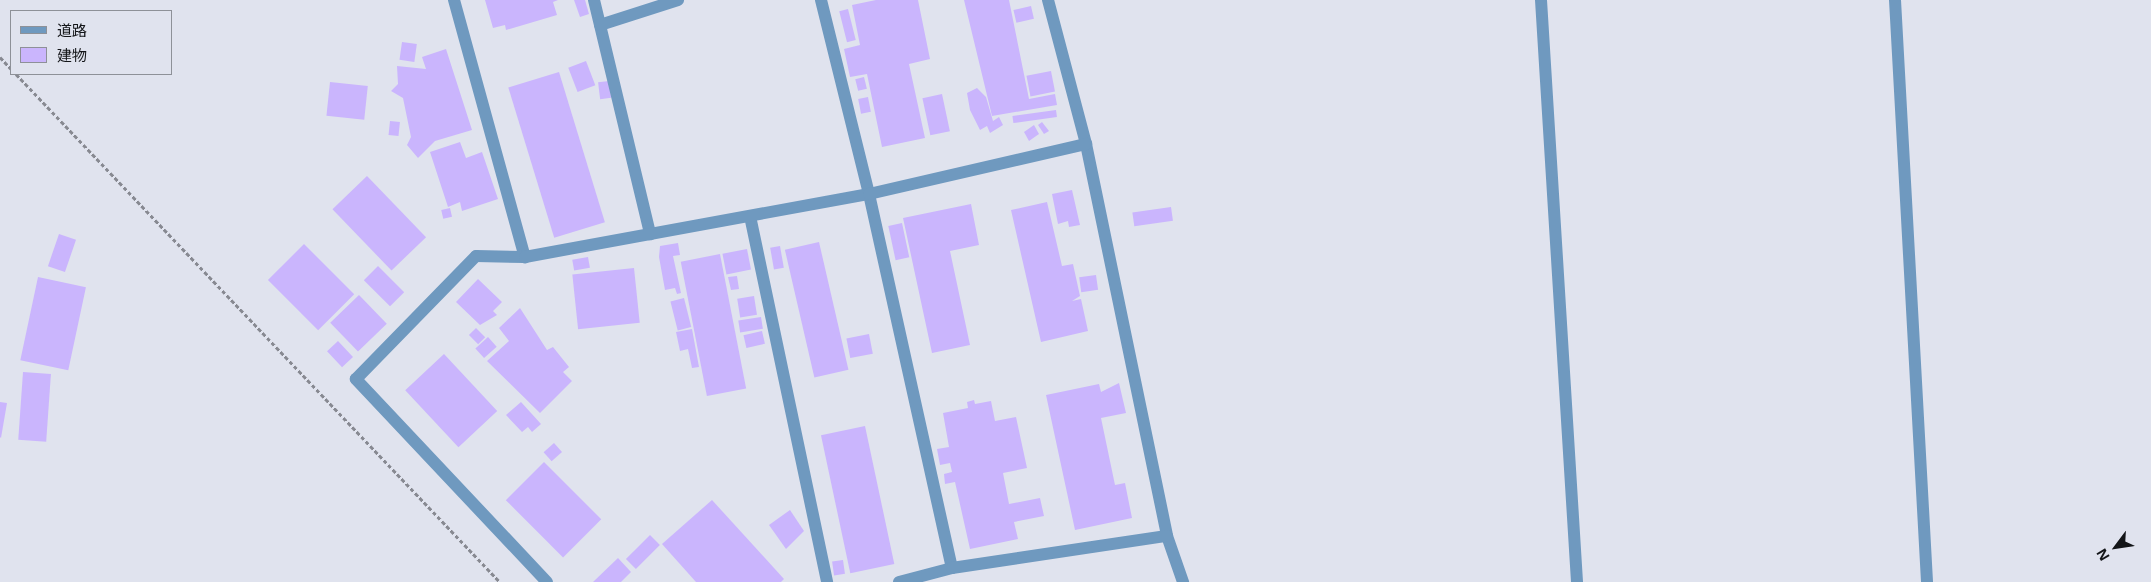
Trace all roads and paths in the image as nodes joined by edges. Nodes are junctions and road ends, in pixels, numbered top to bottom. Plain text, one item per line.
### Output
1 (454, 0) edge
2 (594, 0) edge
3 (678, 0) edge
4 (821, 0) edge
5 (1048, 0) edge
6 (1541, 0) edge
7 (1895, 0) edge
8 (600, 24) junction
9 (0, 57) edge
10 (10, 68) edge
11 (17, 75) edge
12 (1086, 144) junction
13 (869, 194) junction
14 (750, 216) junction
15 (650, 234) junction
16 (525, 257) junction
17 (1167, 536) junction
18 (952, 568) junction
19 (500, 582) edge
20 (547, 582) edge
21 (827, 582) edge
22 (899, 582) edge
23 (1183, 582) edge
24 (1577, 582) edge
25 (1928, 582) edge

1 - 16 street
2 - 8 street
3 - 8 street
4 - 13 street
5 - 12 street
6 - 24 street
7 - 25 street
8 - 15 street
9 - 10 path
11 - 19 path
12 - 13 street
12 - 17 street
13 - 14 street
13 - 18 street
14 - 15 street
14 - 21 street
15 - 16 street
16 - 20 street
17 - 18 street
17 - 23 street
18 - 22 street

